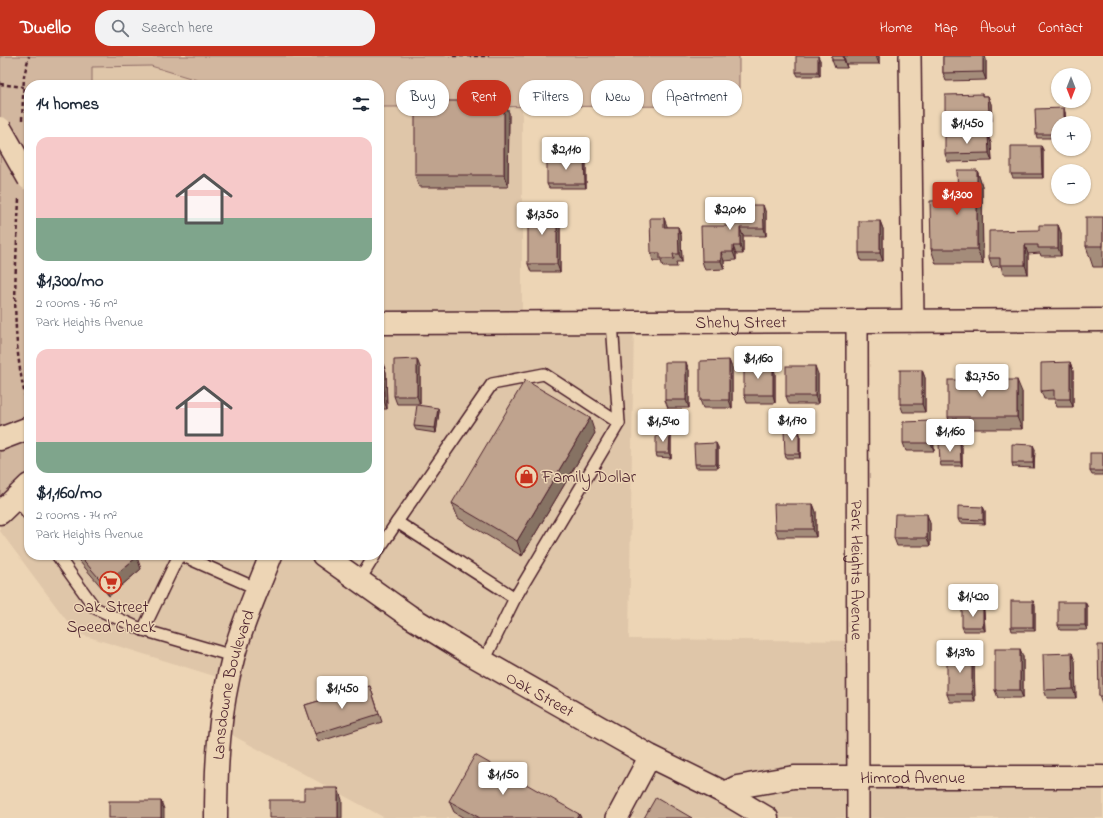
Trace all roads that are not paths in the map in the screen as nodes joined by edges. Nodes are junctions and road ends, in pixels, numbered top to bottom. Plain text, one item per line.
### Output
1 (910, 56) edge
2 (0, 128) edge
3 (24, 170) edge
4 (1103, 320) edge
5 (857, 321) junction
6 (913, 321) junction
7 (612, 322) junction
8 (384, 323) edge
9 (619, 423) junction
10 (24, 430) edge
11 (0, 439) edge
12 (23, 491) edge
13 (0, 513) edge
14 (396, 522) junction
15 (384, 541) edge
16 (61, 560) edge
17 (178, 560) edge
18 (191, 560) edge
19 (269, 560) edge
20 (330, 560) edge
21 (372, 560) edge
22 (359, 581) junction
23 (258, 589) junction
24 (515, 598) junction
25 (143, 630) junction
26 (234, 656) junction
27 (484, 661) junction
28 (650, 756) junction
29 (858, 777) junction
30 (1103, 777) edge
31 (725, 793) junction
32 (216, 818) edge
33 (617, 818) edge
34 (767, 818) edge
35 (858, 818) edge

1 - 6 street
2 - 3 main road, bridge
4 - 6 main road, Shehy Street
5 - 6 main road, Shehy Street
5 - 7 main road, Shehy Street
5 - 29 street, Park Heights Avenue
7 - 8 main road, Shehy Street
7 - 9 lane
9 - 14 lane
9 - 24 lane
10 - 11 main road
12 - 13 main road
14 - 15 lane
14 - 24 lane
16 - 25 lane
17 - 25 lane
18 - 23 lane
19 - 23 main road, Lansdowne Boulevard
20 - 22 main road, Oak Street
21 - 22 lane
22 - 27 main road, Oak Street
23 - 26 main road, Lansdowne Boulevard
24 - 27 lane
25 - 26 lane
26 - 32 main road, Lansdowne Boulevard
27 - 28 main road, Oak Street
28 - 31 main road, Oak Street
28 - 33 street
29 - 30 main road, Himrod Avenue
29 - 31 main road, Himrod Avenue
29 - 35 street, Park Heights Avenue
31 - 34 main road, Oak Street

